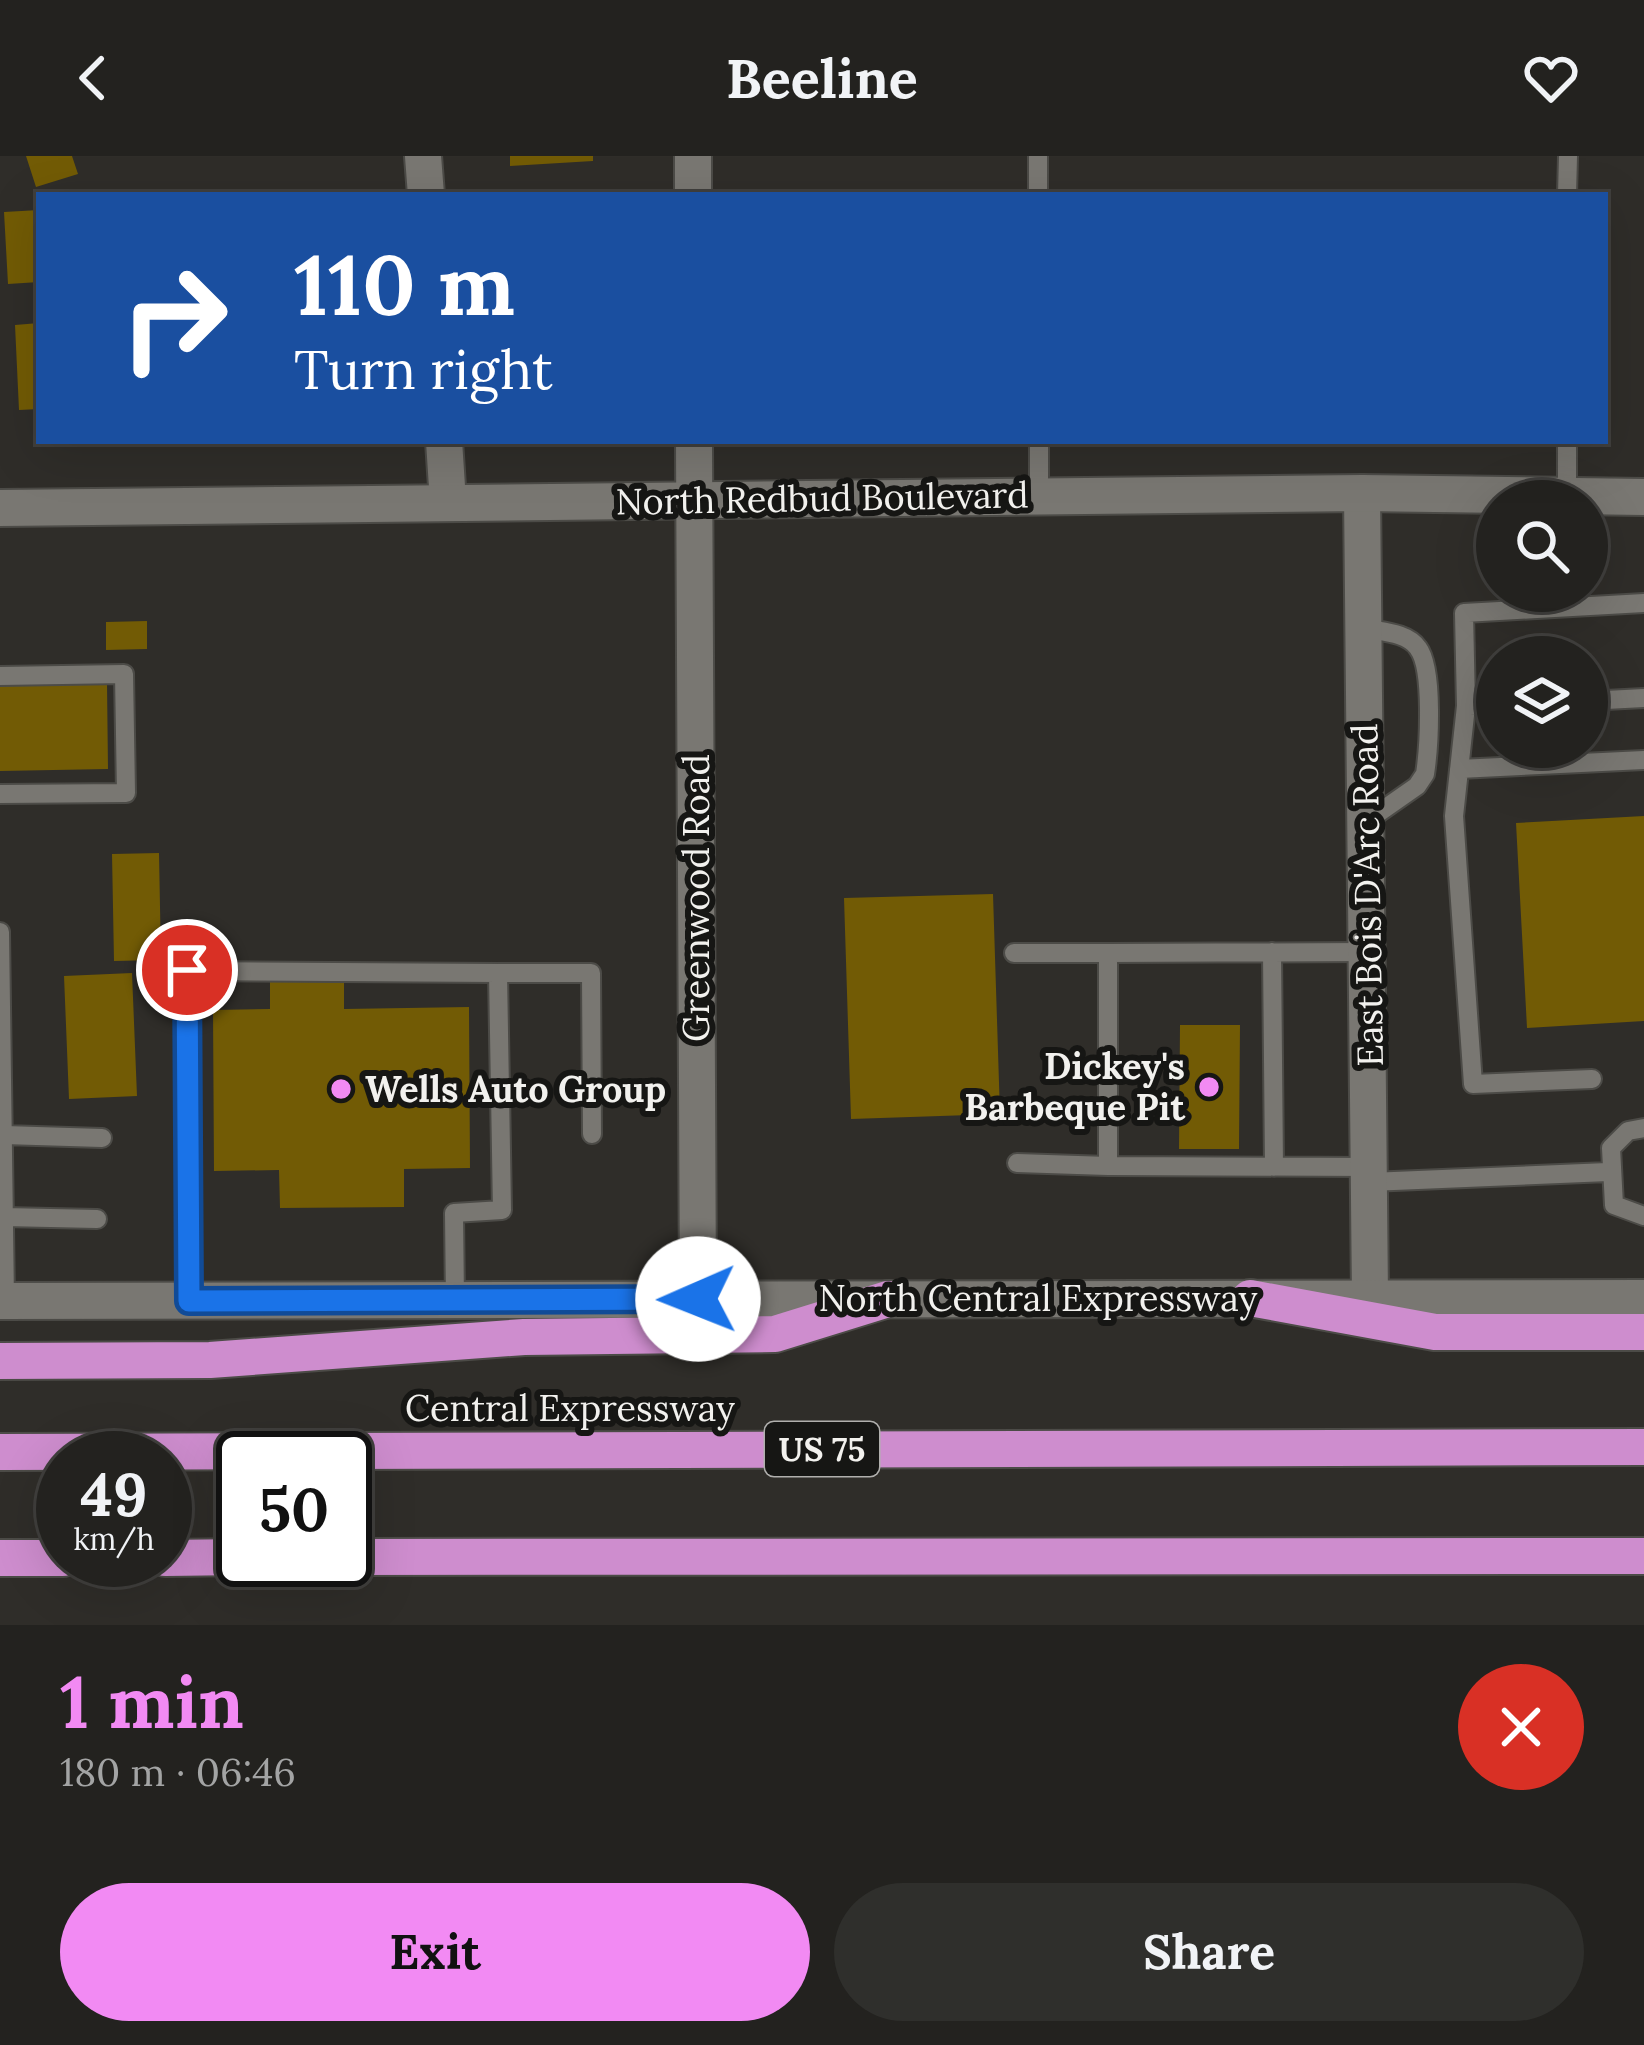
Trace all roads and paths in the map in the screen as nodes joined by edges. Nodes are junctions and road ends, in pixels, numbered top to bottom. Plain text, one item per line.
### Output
1 (423, 156) edge
2 (693, 156) edge
3 (1038, 156) edge
4 (1568, 156) edge
5 (426, 192) edge
6 (693, 192) edge
7 (1038, 192) edge
8 (1568, 192) edge
9 (444, 444) edge
10 (694, 444) edge
11 (1039, 444) edge
12 (1568, 444) edge
13 (1568, 480) edge
14 (1362, 493) junction
15 (1476, 495) edge
16 (1039, 496) junction
17 (1608, 496) edge
18 (1644, 496) edge
19 (694, 498) junction
20 (448, 502) junction
21 (0, 508) edge
22 (1644, 603) edge
23 (1364, 628) junction
24 (0, 676) edge
25 (1644, 698) edge
26 (1608, 699) edge
27 (1476, 705) edge
28 (1466, 706) junction
29 (1644, 760) edge
30 (1459, 769) junction
31 (0, 794) edge
32 (1367, 820) junction
33 (0, 932) edge
34 (1014, 952) dead end
35 (1272, 952) junction
36 (1369, 952) junction
37 (1108, 953) junction
38 (498, 974) junction
39 (1592, 1079) dead end
40 (1644, 1127) edge
41 (592, 1134) dead end
42 (4, 1136) junction
43 (102, 1138) dead end
44 (1017, 1163) dead end
45 (1108, 1166) junction
46 (1274, 1167) junction
47 (1608, 1172) junction
48 (1370, 1175) junction
49 (1644, 1216) edge
50 (4, 1217) junction
51 (97, 1219) dead end
52 (1250, 1298) junction
53 (1370, 1298) junction
54 (1644, 1298) edge
55 (698, 1299) junction
56 (888, 1299) junction
57 (3, 1301) edge
58 (189, 1301) junction
59 (455, 1301) junction
60 (1644, 1333) edge
61 (0, 1361) edge
62 (1644, 1447) edge
63 (0, 1452) edge
64 (1644, 1556) edge
65 (372, 1557) edge
66 (0, 1558) edge
67 (36, 1558) edge

1 - 5 street
2 - 6 street
3 - 7 lane
4 - 8 lane
9 - 20 street
10 - 19 street, Greenwood Road
11 - 16 lane
12 - 13 lane
14 - 15 street, North Redbud Boulevard
14 - 16 street, North Redbud Boulevard
14 - 23 street, East Bois D'Arc Road
16 - 19 street, North Redbud Boulevard
17 - 18 street, North Redbud Boulevard
19 - 20 street, North Redbud Boulevard
19 - 55 street, Greenwood Road
20 - 21 street, North Redbud Boulevard
22 - 28 lane
23 - 32 street, East Bois D'Arc Road
23 - 32 lane
24 - 31 lane
25 - 26 lane
27 - 28 lane
28 - 30 lane
29 - 30 lane
30 - 39 lane
32 - 36 street, East Bois D'Arc Road
33 - 42 lane
34 - 37 lane
35 - 36 lane
35 - 37 lane
35 - 46 lane
36 - 48 street, East Bois D'Arc Road
37 - 45 lane
38 - 41 lane
38 - 58 lane
38 - 59 lane
40 - 47 lane
42 - 43 lane
42 - 50 lane
44 - 45 lane
45 - 46 lane
46 - 48 lane
47 - 48 lane
47 - 49 lane
48 - 53 street, East Bois D'Arc Road
50 - 51 lane
50 - 57 lane
52 - 53 street, North Central Expressway
52 - 56 street, North Central Expressway
52 - 60 highway
53 - 54 street, North Central Expressway
55 - 56 street, North Central Expressway
55 - 59 street, North Central Expressway
56 - 61 highway
57 - 58 street, North Central Expressway
58 - 59 street, North Central Expressway
62 - 63 highway, Central Expressway / US 75
64 - 65 highway
66 - 67 highway

